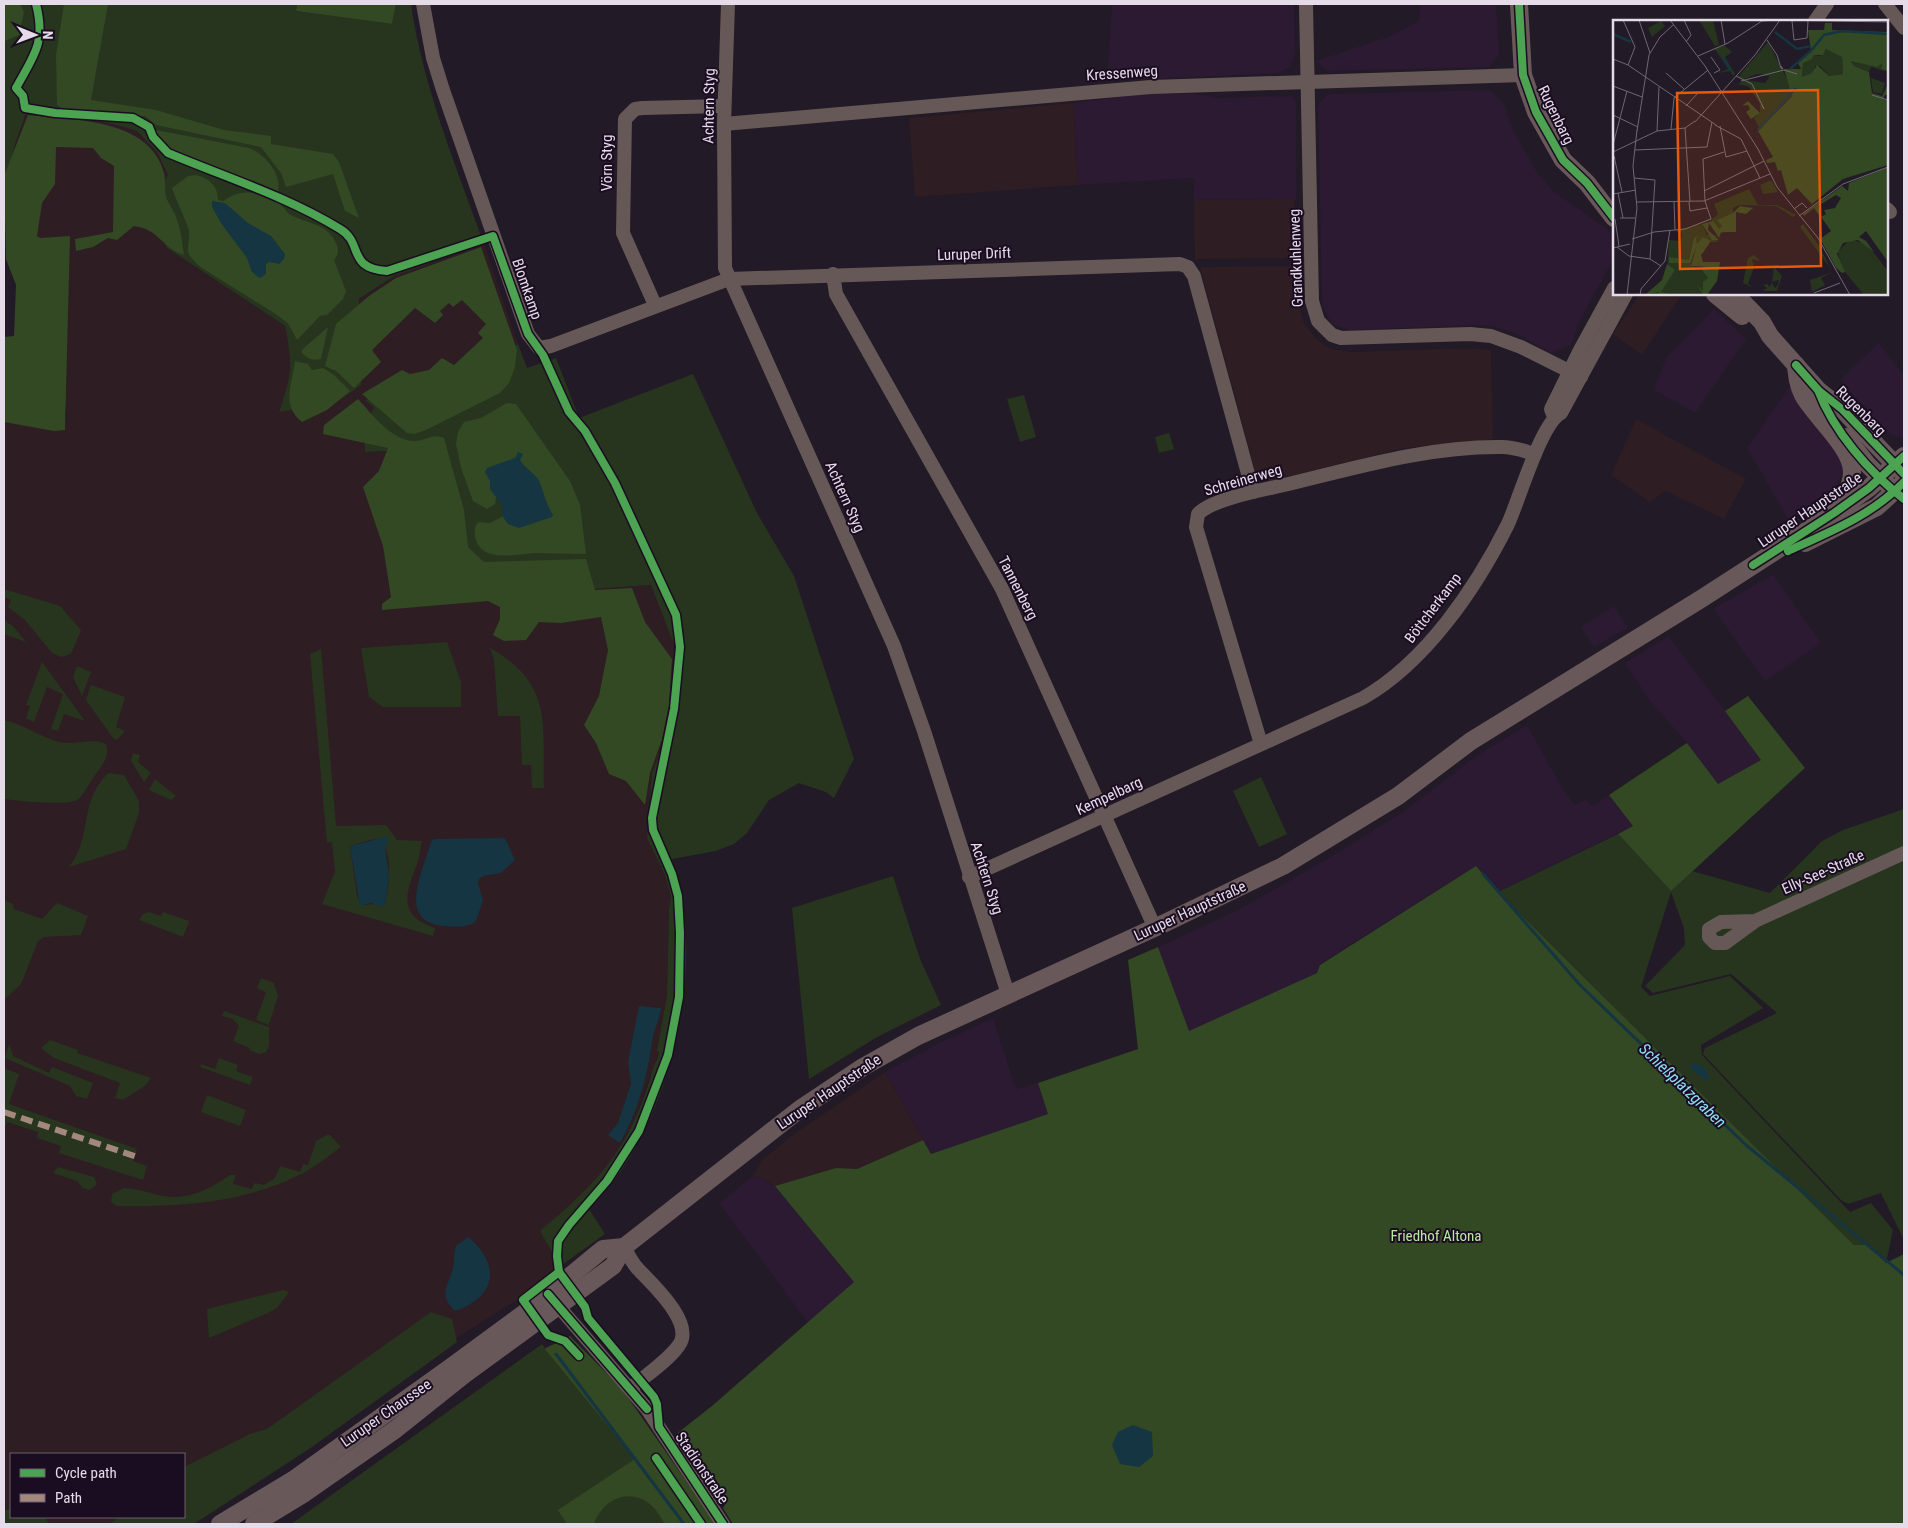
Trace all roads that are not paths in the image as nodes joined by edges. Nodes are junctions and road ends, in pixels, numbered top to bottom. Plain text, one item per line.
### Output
1 (423, 4) edge
2 (728, 4) edge
3 (1306, 4) edge
4 (1519, 4) edge
5 (1827, 4) edge
6 (1885, 4) edge
7 (1816, 20) edge
8 (1904, 28) edge
9 (1523, 75) junction
10 (1307, 82) junction
11 (724, 106) junction
12 (724, 124) junction
13 (1587, 183) junction
14 (1613, 197) edge
15 (1613, 217) edge
16 (833, 274) junction
17 (729, 279) junction
18 (1613, 290) edge
19 (1625, 295) edge
20 (1716, 295) edge
21 (1736, 295) edge
22 (655, 305) junction
23 (1770, 336) junction
24 (539, 348) joint
25 (1796, 365) junction
26 (1575, 374) junction
27 (1818, 390) junction
28 (1535, 454) junction
29 (1894, 476) edge
30 (1253, 492) junction
31 (1840, 509) junction
32 (1753, 565) junction
33 (1261, 744) junction
34 (1105, 816) junction
35 (1904, 853) edge
36 (970, 877) junction
37 (1755, 921) dead end
38 (1155, 928) junction
39 (1008, 994) junction
40 (624, 1247) junction
41 (553, 1300) junction
42 (631, 1388) junction
43 (220, 1524) edge
44 (254, 1524) edge
45 (723, 1524) edge

1 - 24 street, Blomkamp
2 - 11 street, Achtern Styg
3 - 10 street, Grandkuhlenweg
4 - 9 main road, Rugenbarg
5 - 7 street
6 - 8 street
9 - 10 street, Kressenweg
9 - 13 main road, Rugenbarg
10 - 12 street, Kressenweg
10 - 26 street, Grandkuhlenweg
11 - 12 street, Achtern Styg
11 - 22 street, Vörn Styg
12 - 17 street, Achtern Styg
13 - 14 main road, Rugenbarg
13 - 15 main road, Rugenbarg
16 - 17 street, Luruper Drift
16 - 30 street, Luruper Drift
16 - 34 street, Tannenberg
17 - 22 street, Luruper Drift
17 - 36 street, Achtern Styg
18 - 26 street, Böttcherkamp
19 - 26 street, Böttcherkamp
20 - 23 main road, Rugenbarg
21 - 23 main road, Rugenbarg
22 - 24 street, Luruper Drift
23 - 25 main road, Rugenbarg
25 - 27 main road, Rugenbarg
25 - 31 main road
26 - 28 street, Böttcherkamp
27 - 29 main road, Rugenbarg
27 - 29 main road, Rugenbarg
28 - 30 street, Schreinerweg
28 - 33 street, Böttcherkamp
29 - 31 main road, Luruper Hauptstraße
29 - 32 main road, Luruper Hauptstraße
30 - 33 street, Schreinerweg
31 - 32 main road, Luruper Hauptstraße
32 - 38 main road, Luruper Hauptstraße
33 - 34 street, Kempelbarg
34 - 36 street, Kempelbarg
34 - 38 street, Tannenberg
35 - 37 street, Elly-See-Straße
36 - 39 street, Achtern Styg
38 - 39 main road, Luruper Hauptstraße
39 - 40 main road, Luruper Hauptstraße
40 - 41 main road, Luruper Hauptstraße
40 - 42 street
41 - 42 street, Stadionstraße
41 - 43 main road, Luruper Chaussee
41 - 44 main road, Luruper Chaussee
42 - 45 street, Stadionstraße

